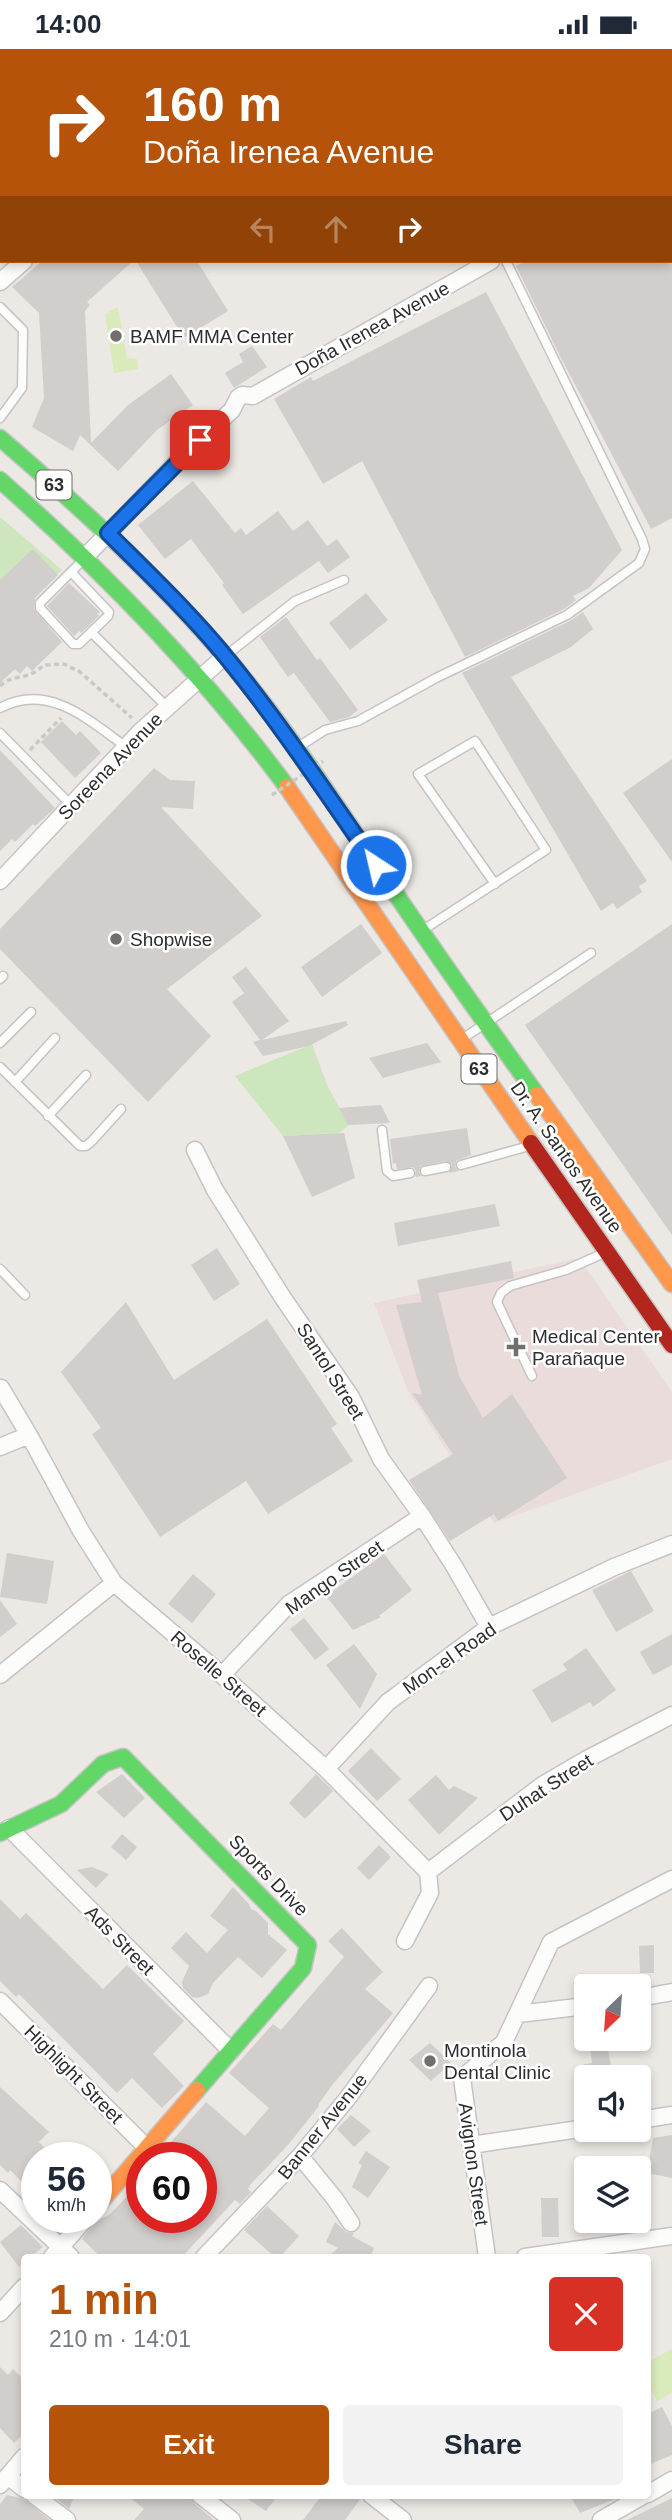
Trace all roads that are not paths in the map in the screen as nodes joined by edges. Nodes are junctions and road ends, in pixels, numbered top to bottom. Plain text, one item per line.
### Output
1 (22, 263) edge
2 (487, 263) edge
3 (507, 263) edge
4 (0, 282) edge
5 (0, 307) edge
6 (0, 418) edge
7 (0, 438) edge
8 (0, 479) edge
9 (108, 533) junction
10 (86, 556) junction
11 (72, 573) junction
12 (344, 580) dead end
13 (120, 590) junction
14 (103, 606) junction
15 (91, 632) junction
16 (225, 656) junction
17 (201, 677) junction
18 (167, 706) junction
19 (0, 708) edge
20 (0, 733) edge
21 (126, 747) junction
22 (295, 749) junction
23 (71, 805) junction
24 (0, 881) edge
25 (495, 884) junction
26 (421, 931) junction
27 (591, 953) dead end
28 (31, 1011) dead end
29 (487, 1024) junction
30 (55, 1038) dead end
31 (460, 1041) junction
32 (0, 1043) edge
33 (0, 1067) edge
34 (86, 1076) dead end
35 (15, 1082) junction
36 (121, 1109) dead end
37 (48, 1116) junction
38 (382, 1130) dead end
39 (532, 1145) junction
40 (195, 1150) dead end
41 (461, 1165) dead end
42 (446, 1167) dead end
43 (425, 1171) dead end
44 (410, 1173) dead end
45 (607, 1251) junction
46 (0, 1269) edge
47 (672, 1284) edge
48 (24, 1295) dead end
49 (672, 1345) edge
50 (532, 1376) dead end
51 (1, 1388) edge
52 (29, 1435) junction
53 (0, 1447) edge
54 (422, 1516) junction
55 (672, 1544) edge
56 (114, 1583) junction
57 (489, 1627) junction
58 (0, 1675) edge
59 (222, 1675) junction
60 (672, 1716) edge
61 (326, 1769) junction
62 (4, 1831) edge
63 (428, 1871) junction
64 (672, 1879) edge
65 (405, 1941) dead end
66 (429, 1986) dead end
67 (672, 1992) edge
68 (651, 1996) edge
69 (0, 2001) edge
70 (574, 2007) edge
71 (518, 2014) junction
72 (231, 2051) junction
73 (672, 2115) edge
74 (651, 2118) edge
75 (574, 2130) edge
76 (141, 2142) edge
77 (152, 2142) edge
78 (471, 2145) junction
79 (300, 2156) junction
80 (126, 2172) edge
81 (112, 2188) edge
82 (0, 2190) edge
83 (351, 2223) dead end
84 (76, 2233) edge
85 (672, 2236) edge
86 (61, 2254) edge
87 (208, 2254) edge
88 (487, 2254) edge
89 (546, 2254) edge
90 (21, 2290) edge
91 (0, 2313) edge
92 (21, 2461) edge
93 (672, 2480) edge
94 (4, 2481) edge
95 (21, 2488) edge
96 (651, 2492) edge
97 (39, 2499) edge
98 (205, 2499) edge
99 (376, 2499) edge
100 (639, 2499) edge
101 (67, 2520) edge
102 (232, 2520) edge
103 (403, 2520) edge
104 (601, 2520) edge

1 - 4 street
2 - 9 street, Doña Irenea Avenue
3 - 22 lane
5 - 6 lane
7 - 9 main road, Dr. A. Santos Avenue / 63
8 - 10 main road, Dr. A. Santos Avenue / 63
9 - 10 street, Doña Irenea Avenue
9 - 16 main road, Dr. A. Santos Avenue / 63
10 - 11 lane
10 - 13 main road, Dr. A. Santos Avenue / 63
11 - 14 lane
11 - 15 lane
12 - 16 lane
13 - 14 lane
13 - 17 main road, Dr. A. Santos Avenue / 63
14 - 15 lane
15 - 18 lane
16 - 17 street, Soreena Avenue
16 - 22 main road, Dr. A. Santos Avenue / 63
17 - 18 street, Soreena Avenue
17 - 31 main road, Dr. A. Santos Avenue / 63
18 - 21 street, Soreena Avenue
19 - 21 lane
20 - 23 lane
21 - 23 street, Soreena Avenue
22 - 26 main road, Dr. A. Santos Avenue / 63
23 - 24 street, Soreena Avenue
25 - 25 lane
25 - 26 lane
26 - 29 main road, Dr. A. Santos Avenue / 63
27 - 29 lane
28 - 32 lane
29 - 31 lane
29 - 47 main road, Dr. A. Santos Avenue / 63
30 - 35 lane
31 - 39 main road, Dr. A. Santos Avenue / 63
33 - 35 lane
34 - 37 lane
35 - 37 lane
36 - 37 lane
38 - 44 lane
39 - 41 lane
39 - 45 main road, Dr. A. Santos Avenue / 63
40 - 54 street, Santol Street
42 - 43 lane
45 - 49 main road, Dr. A. Santos Avenue / 63
45 - 50 lane
46 - 48 lane
51 - 52 street, Roselle Street
52 - 53 street
52 - 56 street, Roselle Street
54 - 57 street, Santol Street
54 - 59 street, Mango Street
55 - 57 street, Mon-el Road
56 - 58 street
56 - 59 street, Roselle Street
57 - 61 street, Mon-el Road
59 - 61 street, Roselle Street
60 - 63 street, Duhat Street
61 - 63 street, Roselle Street
62 - 72 street, Ads Street
62 - 72 main road, Sports Drive
63 - 65 street
64 - 71 street, Avignon Street
66 - 79 street, Banner Avenue
67 - 68 street
69 - 76 street, Highlight Street
70 - 71 street
71 - 78 street, Avignon Street
72 - 77 main road, Sports Drive
73 - 74 street
75 - 78 street
78 - 88 street, Avignon Street
79 - 83 street
79 - 87 street, Banner Avenue
80 - 81 main road, Sports Drive
82 - 86 street
84 - 86 street
85 - 89 street
90 - 91 street
92 - 94 street
93 - 96 street
94 - 95 street
97 - 101 street
98 - 102 street
99 - 103 street
100 - 104 street

